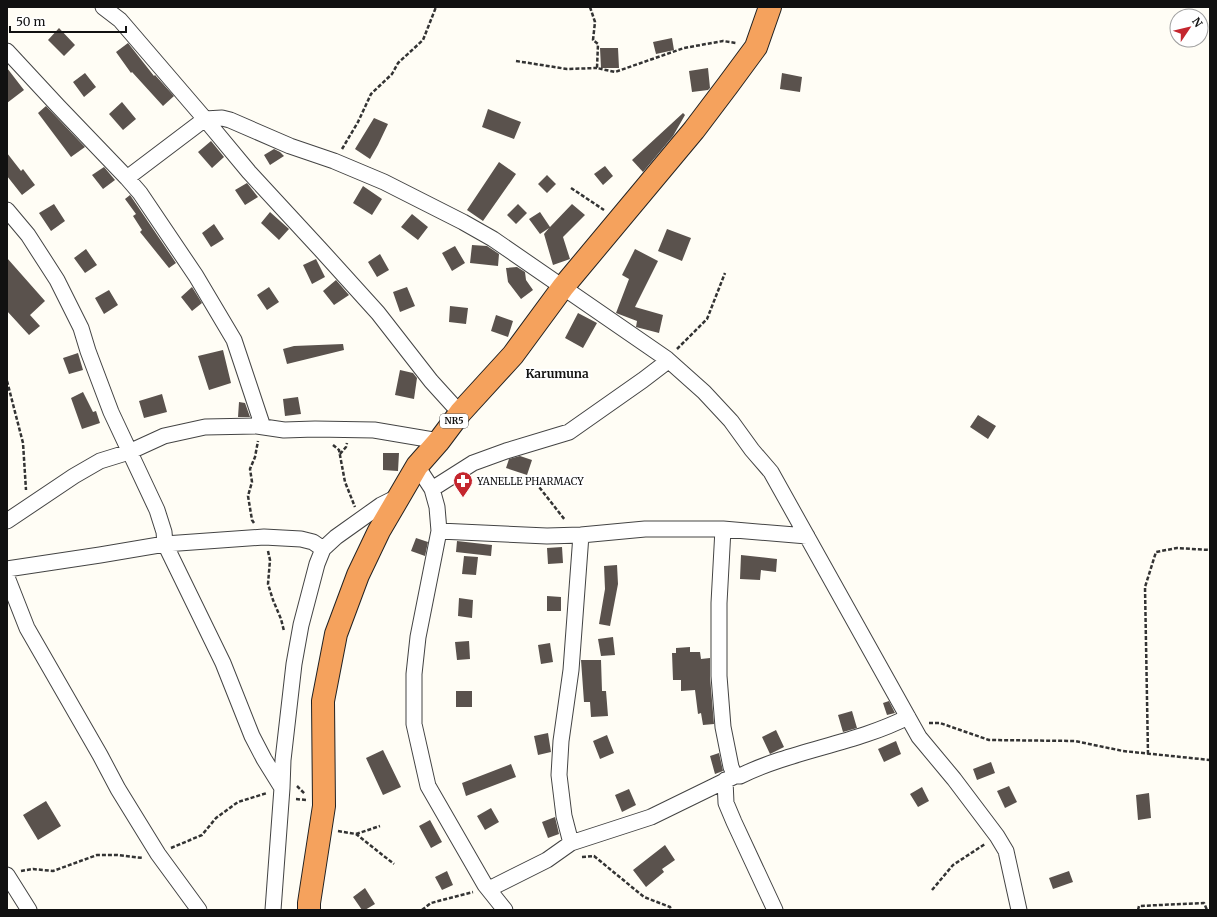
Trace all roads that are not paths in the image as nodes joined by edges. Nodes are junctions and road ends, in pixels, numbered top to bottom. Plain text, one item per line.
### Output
1 (103, 7) edge
2 (770, 7) edge
3 (7, 51) edge
4 (205, 119) junction
5 (128, 178) junction
6 (7, 210) edge
7 (563, 287) junction
8 (667, 359) junction
9 (460, 413) junction
10 (260, 427) junction
11 (439, 441) junction
12 (129, 452) junction
13 (417, 466) junction
14 (432, 489) junction
15 (400, 495) junction
16 (7, 521) edge
17 (723, 529) junction
18 (439, 531) junction
19 (579, 535) junction
20 (807, 536) junction
21 (165, 544) junction
22 (323, 549) junction
23 (7, 569) edge
24 (7, 577) edge
25 (909, 719) junction
26 (730, 778) junction
27 (282, 792) junction
28 (571, 843) junction
29 (13, 873) edge
30 (487, 887) junction
31 (29, 910) edge
32 (198, 910) edge
33 (273, 910) edge
34 (309, 910) edge
35 (505, 910) edge
36 (775, 910) edge
37 (1019, 910) edge

1 - 4 street
2 - 7 highway, NR5
3 - 5 street
4 - 5 street
4 - 7 street
4 - 9 street
5 - 10 street
6 - 12 street
7 - 8 street
7 - 9 highway, NR5
8 - 14 street
8 - 20 street
9 - 11 highway, NR5
10 - 11 street
10 - 12 street
11 - 13 highway, NR5
12 - 16 street
12 - 21 street
13 - 14 street
13 - 15 highway, NR5
14 - 18 street
15 - 22 street
15 - 34 highway, NR5
17 - 19 street
17 - 20 street
17 - 26 street
18 - 19 street
18 - 30 street
19 - 28 street
20 - 25 street
21 - 22 street
21 - 23 street
21 - 27 street
22 - 27 street
24 - 32 street
25 - 26 street
25 - 37 street
26 - 28 street
26 - 36 street
27 - 33 street
28 - 30 street
29 - 31 street
30 - 35 street

